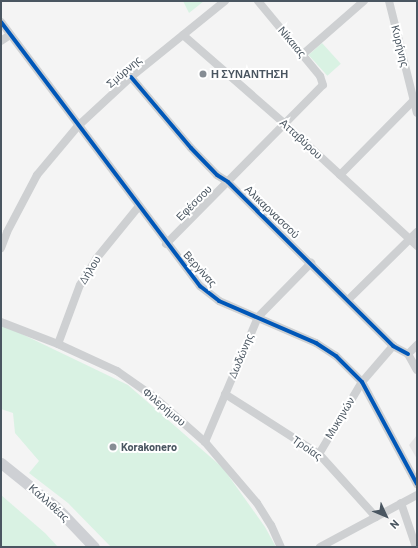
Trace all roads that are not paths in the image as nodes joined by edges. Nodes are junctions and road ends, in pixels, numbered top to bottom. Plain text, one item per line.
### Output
1 (225, 1) edge
2 (258, 1) edge
3 (364, 1) edge
4 (389, 1) edge
5 (1, 22) edge
6 (183, 34) junction
7 (10, 35) junction
8 (1, 41) edge
9 (302, 55) junction
10 (131, 76) junction
11 (323, 85) joint
12 (413, 101) junction
13 (417, 114) edge
14 (285, 124) junction
15 (78, 126) junction
16 (340, 175) junction
17 (228, 182) junction
18 (139, 206) junction
19 (417, 232) edge
20 (410, 239) junction
21 (166, 244) junction
22 (417, 246) edge
23 (1, 248) edge
24 (311, 263) junction
25 (348, 300) junction
26 (258, 317) junction
27 (1, 322) edge
28 (58, 344) junction
29 (417, 345) edge
30 (393, 346) junction
31 (408, 354) junction
32 (417, 370) edge
33 (362, 382) junction
34 (225, 394) junction
35 (205, 442) junction
36 (319, 454) junction
37 (1, 463) edge
38 (417, 484) edge
39 (417, 495) edge
40 (401, 503) junction
41 (376, 517) junction
42 (94, 547) edge
43 (281, 547) edge
44 (320, 547) edge
45 (416, 547) edge

1 - 6 street, Σμύρνης
2 - 9 street, Νίκαιας
3 - 9 street
4 - 12 street, Κυρήνης
5 - 7 street, Βεργίνας
6 - 10 street, Σμύρνης
6 - 14 street, Ατταβύρου
7 - 8 street
7 - 15 street, Βεργίνας
9 - 11 street, Νίκαιας
10 - 15 street, Σμύρνης
10 - 17 street, Αλικαρνασσού
11 - 14 street, Εφέσσου
12 - 13 street, Κυρήνης
12 - 16 street
14 - 16 street, Ατταβύρου
14 - 17 street, Εφέσσου
15 - 18 street, Βεργίνας
15 - 23 street, Σμύρνης
16 - 20 street, Ατταβύρου
17 - 21 street, Εφέσσου
17 - 24 street, Αλικαρνασσού
18 - 21 street, Βεργίνας
18 - 28 street, Δήλου
19 - 20 street
20 - 22 street, Ατταβύρου
20 - 25 street
21 - 26 street, Βεργίνας
24 - 25 street, Αλικαρνασσού
24 - 26 street, Δωδώνης
25 - 30 street, Αλικαρνασσού
26 - 33 street, Βεργίνας
26 - 34 street, Δωδώνης
27 - 28 street, Φιλερήμου
28 - 35 street, Φιλερήμου
29 - 31 street
30 - 31 street, Αλικαρνασσού
30 - 33 street, Μυκηνών
31 - 32 street
33 - 36 street, Μυκηνών
33 - 38 street, Βεργίνας
34 - 35 street, Δωδώνης
34 - 36 street, Τροίας
35 - 43 street, Φιλερήμου
36 - 41 street, Τροίας
37 - 42 main road, Καλλιθέας
39 - 40 street
40 - 41 street
40 - 45 street
41 - 44 street

